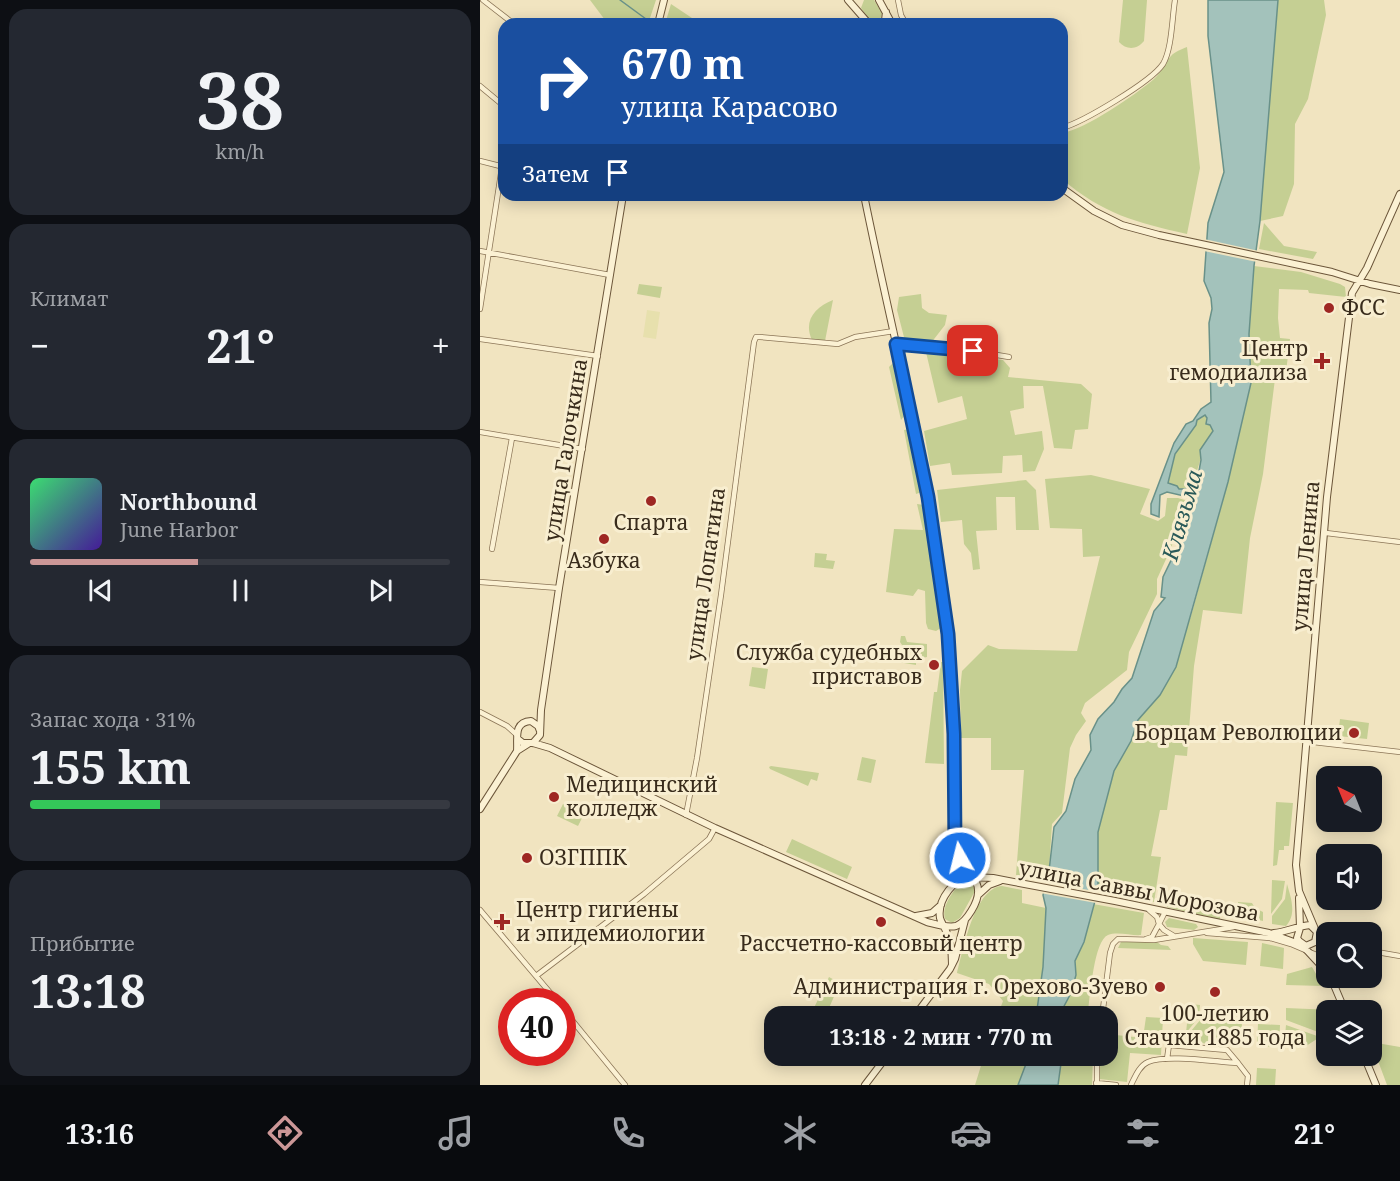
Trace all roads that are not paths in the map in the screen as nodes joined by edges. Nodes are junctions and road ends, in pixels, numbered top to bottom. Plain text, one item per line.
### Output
1 (483, 0) edge
2 (664, 0) edge
3 (848, 0) edge
4 (859, 0) edge
5 (898, 0) edge
6 (1175, 0) edge
7 (883, 4) edge
8 (859, 13) junction
9 (506, 18) edge
10 (660, 18) edge
11 (860, 18) edge
12 (864, 18) edge
13 (889, 18) edge
14 (903, 18) edge
15 (480, 86) edge
16 (498, 101) edge
17 (1068, 126) edge
18 (480, 160) edge
19 (498, 165) edge
20 (1068, 192) edge
21 (1400, 194) edge
22 (498, 197) edge
23 (622, 201) edge
24 (865, 201) edge
25 (480, 251) edge
26 (489, 252) junction
27 (610, 275) junction
28 (1360, 280) junction
29 (1400, 290) edge
30 (480, 309) edge
31 (894, 331) junction
32 (480, 339) edge
33 (896, 344) junction
34 (598, 356) junction
35 (1009, 357) dead end
36 (480, 432) edge
37 (513, 438) junction
38 (583, 449) junction
39 (1326, 533) junction
40 (1400, 542) edge
41 (492, 549) dead end
42 (480, 582) edge
43 (559, 588) junction
44 (541, 710) junction
45 (480, 712) edge
46 (523, 723) junction
47 (507, 726) junction
48 (540, 733) junction
49 (1289, 736) dead end
50 (518, 737) junction
51 (1306, 740) junction
52 (531, 744) junction
53 (550, 748) junction
54 (517, 751) junction
55 (1400, 753) edge
56 (480, 809) edge
57 (686, 815) junction
58 (715, 828) junction
59 (955, 845) junction
60 (972, 877) junction
61 (1003, 881) junction
62 (953, 885) junction
63 (1299, 891) junction
64 (978, 895) junction
65 (942, 904) junction
66 (1144, 907) junction
67 (480, 910) edge
68 (1165, 912) junction
69 (915, 916) junction
70 (965, 919) junction
71 (1159, 924) junction
72 (944, 925) junction
73 (1237, 927) junction
74 (1300, 928) junction
75 (1316, 932) junction
76 (1198, 933) junction
77 (1174, 936) junction
78 (1270, 936) junction
79 (1142, 940) junction
80 (1302, 945) junction
81 (1310, 953) junction
82 (1382, 953) edge
83 (1316, 956) edge
84 (1400, 956) edge
85 (1316, 959) edge
86 (952, 964) junction
87 (536, 976) junction
88 (546, 988) edge
89 (923, 1006) edge
90 (1103, 1006) edge
91 (576, 1025) edge
92 (1167, 1059) junction
93 (1238, 1063) junction
94 (879, 1066) edge
95 (1097, 1066) edge
96 (1368, 1066) edge
97 (1096, 1084) edge
98 (625, 1085) edge
99 (865, 1085) edge
100 (1116, 1085) edge
101 (1131, 1085) edge
102 (1247, 1085) edge
103 (1376, 1085) edge

1 - 9 street
2 - 10 street
3 - 8 street
4 - 8 street
5 - 14 street
6 - 17 street
7 - 13 street
8 - 11 street
8 - 12 street
15 - 16 street
18 - 19 street
20 - 28 street
21 - 28 street, улица Ленина
22 - 26 street
23 - 27 street, улица Галочкина
24 - 31 street
25 - 26 street
26 - 27 street
26 - 30 street
27 - 34 street, улица Галочкина
28 - 29 street
28 - 39 street, улица Ленина
31 - 33 street
31 - 57 street, улица Лопатина
32 - 34 street
33 - 35 street
33 - 59 street
34 - 38 street, улица Галочкина
36 - 37 street
37 - 38 street
37 - 41 street
38 - 43 street, улица Галочкина
39 - 40 street
39 - 51 street, улица Ленина
42 - 43 street
43 - 44 street, улица Галочкина
44 - 46 street
44 - 48 street, улица Галочкина
45 - 47 street
46 - 47 street
46 - 48 street
46 - 50 street
47 - 50 street
48 - 52 street
48 - 53 street
49 - 51 street
50 - 52 street
50 - 54 street
51 - 55 street
51 - 63 street, улица Ленина
52 - 53 street
52 - 54 street
53 - 57 street
54 - 56 street
57 - 58 street
58 - 69 street
58 - 87 street
59 - 60 street
59 - 62 street
60 - 61 street, улица Саввы Морозова
60 - 62 street
60 - 64 street
61 - 64 street, улица Саввы Морозова
61 - 66 street, улица Саввы Морозова
62 - 65 street
63 - 74 street
63 - 75 street, улица Ленина
64 - 70 street
65 - 69 street
65 - 72 street
66 - 68 street, улица Саввы Морозова
66 - 71 street
67 - 87 street
68 - 71 street
68 - 73 street, улица Саввы Морозова
69 - 72 street
70 - 72 street
70 - 86 street
71 - 77 street
71 - 79 street
72 - 86 street
73 - 76 street
73 - 78 street, улица Саввы Морозова
74 - 75 street
74 - 78 street, улица Саввы Морозова
74 - 80 street
75 - 80 street
76 - 77 street
76 - 78 street
77 - 79 street
78 - 80 street, улица Саввы Морозова
78 - 81 street
79 - 90 street
80 - 81 street
81 - 83 street
81 - 85 street
82 - 84 street
86 - 89 street
87 - 88 street
91 - 98 street
92 - 93 street
92 - 93 street
92 - 101 street
93 - 102 street
94 - 99 street
95 - 97 street
96 - 103 street
97 - 100 street

